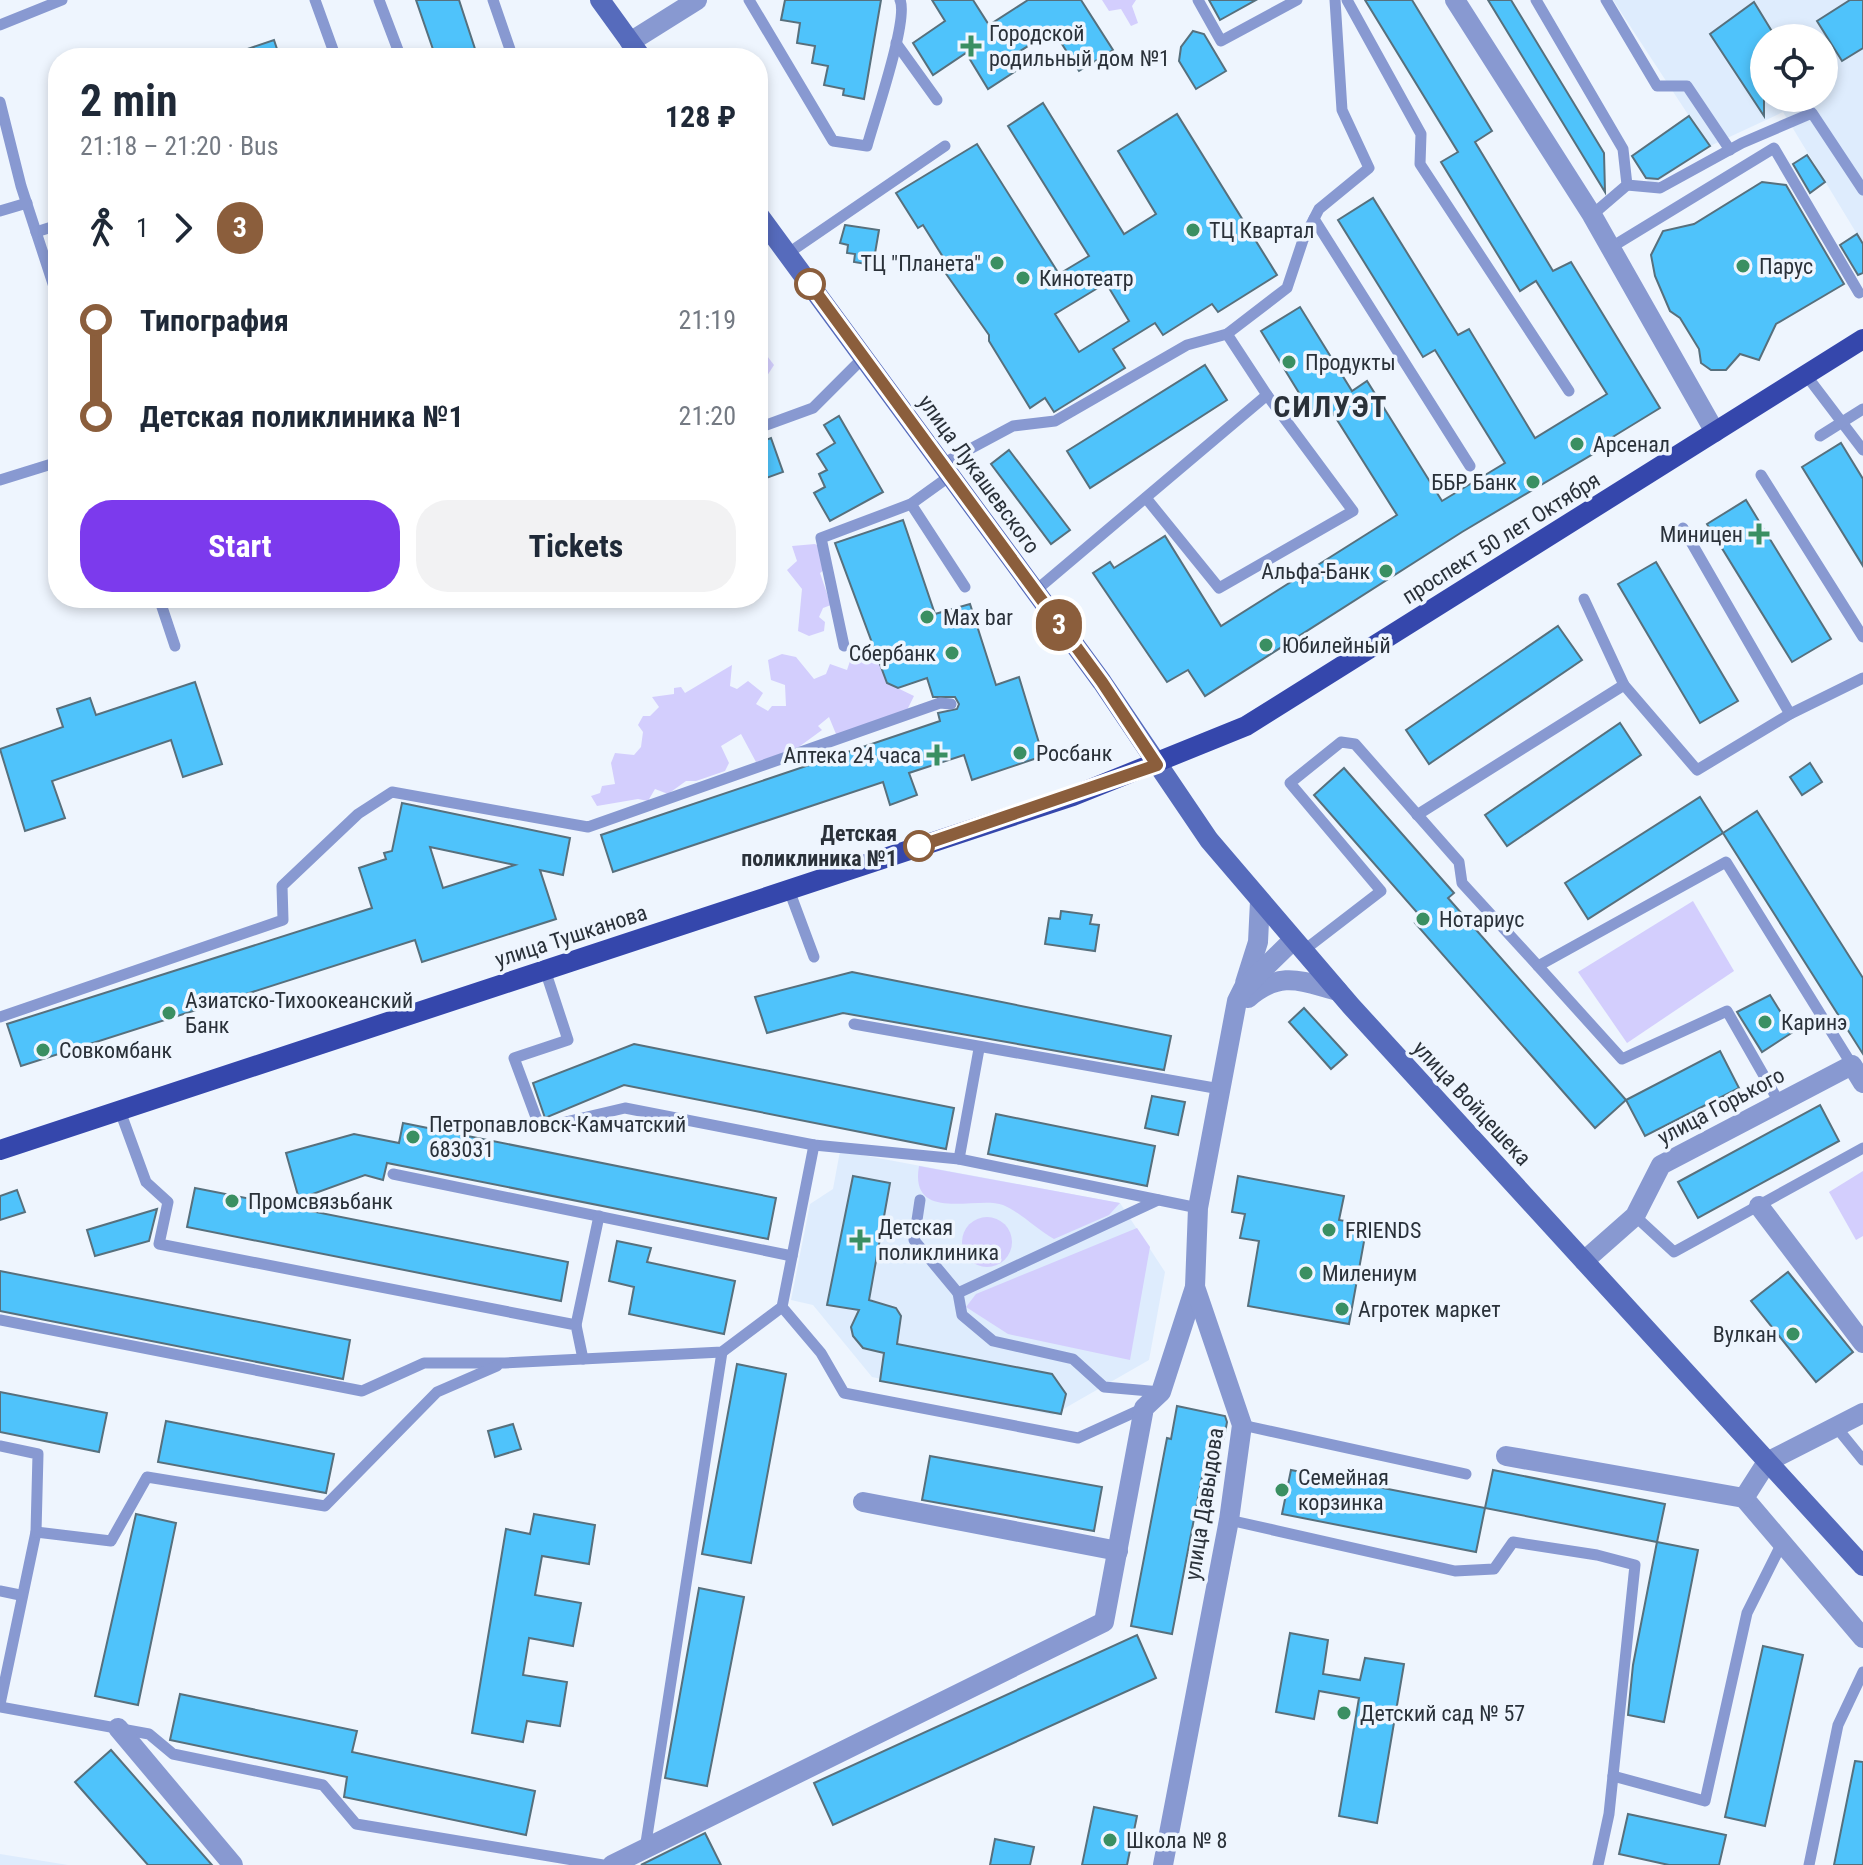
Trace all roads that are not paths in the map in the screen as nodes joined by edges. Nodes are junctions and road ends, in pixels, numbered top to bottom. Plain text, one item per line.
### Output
1 (62, 0) edge
2 (315, 0) edge
3 (379, 0) edge
4 (493, 0) edge
5 (600, 0) edge
6 (697, 0) edge
7 (749, 0) edge
8 (900, 0) edge
9 (1198, 0) edge
10 (1297, 0) edge
11 (1335, 0) edge
12 (1347, 0) edge
13 (1455, 0) edge
14 (1536, 0) edge
15 (1606, 0) edge
16 (0, 25) edge
17 (896, 43) junction
18 (332, 48) edge
19 (397, 48) edge
20 (510, 48) edge
21 (635, 48) edge
22 (638, 48) edge
23 (937, 100) dead end
24 (0, 102) edge
25 (945, 146) dead end
26 (1730, 150) junction
27 (1627, 185) junction
28 (1863, 190) edge
29 (27, 203) junction
30 (0, 211) edge
31 (1592, 215) junction
32 (1314, 219) junction
33 (48, 228) edge
34 (768, 228) edge
35 (36, 232) junction
36 (1610, 248) junction
37 (787, 254) junction
38 (48, 269) edge
39 (1859, 293) dead end
40 (1227, 334) junction
41 (1863, 339) edge
42 (864, 357) junction
43 (1806, 375) junction
44 (1569, 391) dead end
45 (1267, 395) junction
46 (1863, 409) edge
47 (768, 424) edge
48 (1715, 432) junction
49 (1820, 436) dead end
50 (1863, 450) edge
51 (48, 465) edge
52 (1470, 466) dead end
53 (946, 470) junction
54 (1761, 475) dead end
55 (0, 480) edge
56 (1146, 498) junction
57 (911, 504) junction
58 (1683, 528) dead end
59 (965, 587) dead end
60 (1034, 592) junction
61 (1584, 599) dead end
62 (162, 608) edge
63 (1863, 637) edge
64 (175, 646) dead end
65 (844, 646) dead end
66 (1863, 678) edge
67 (1624, 685) junction
68 (951, 704) dead end
69 (1790, 714) junction
70 (1157, 765) junction
71 (1417, 815) junction
72 (789, 890) junction
73 (1260, 901) junction
74 (1298, 946) junction
75 (814, 957) dead end
76 (1538, 966) junction
77 (545, 970) junction
78 (1243, 989) junction
79 (1338, 991) junction
80 (1232, 1016) junction
81 (0, 1017) edge
82 (854, 1024) dead end
83 (979, 1049) junction
84 (1852, 1065) junction
85 (1863, 1083) edge
86 (1220, 1089) junction
87 (1779, 1102) junction
88 (120, 1111) junction
89 (814, 1145) junction
90 (1863, 1148) edge
91 (0, 1150) edge
92 (959, 1159) junction
93 (393, 1174) dead end
94 (920, 1200) dead end
95 (1159, 1200) junction
96 (1759, 1206) junction
97 (1198, 1208) junction
98 (599, 1216) junction
99 (1635, 1216) junction
100 (792, 1256) junction
101 (1584, 1261) junction
102 (1195, 1287) junction
103 (958, 1293) junction
104 (782, 1307) junction
105 (0, 1320) edge
106 (576, 1325) junction
107 (1860, 1333) edge
108 (722, 1352) junction
109 (583, 1359) junction
110 (505, 1363) junction
111 (1161, 1392) junction
112 (1144, 1408) junction
113 (1863, 1413) edge
114 (1242, 1425) junction
115 (1837, 1428) junction
116 (0, 1446) edge
117 (1506, 1456) dead end
118 (1863, 1460) edge
119 (1767, 1462) junction
120 (1466, 1474) dead end
121 (1744, 1498) junction
122 (863, 1502) dead end
123 (1229, 1520) junction
124 (36, 1532) junction
125 (1782, 1543) junction
126 (1118, 1551) junction
127 (1863, 1566) edge
128 (0, 1591) edge
129 (20, 1595) junction
130 (1863, 1638) edge
131 (1863, 1672) edge
132 (0, 1706) edge
133 (118, 1728) junction
134 (1613, 1776) junction
135 (645, 1849) junction
136 (233, 1865) edge
137 (603, 1865) edge
138 (612, 1865) edge
139 (1163, 1865) edge
140 (1598, 1865) edge
141 (1809, 1865) edge

1 - 16 lane
2 - 18 lane
3 - 19 lane
4 - 20 lane
5 - 21 main road
6 - 22 street
7 - 17 lane
8 - 17 lane
9 - 10 lane
11 - 32 lane
12 - 44 lane
13 - 31 street
14 - 27 lane
15 - 26 lane
17 - 23 lane
24 - 29 lane
25 - 37 lane
26 - 27 lane
26 - 28 lane
27 - 31 lane
29 - 30 lane
29 - 35 lane
31 - 36 street
32 - 40 lane
32 - 52 lane
33 - 35 lane
34 - 37 main road, улица Лукашевского
35 - 38 lane
36 - 39 lane
36 - 48 street
37 - 42 main road, улица Лукашевского
40 - 45 lane
40 - 53 lane
41 - 43 main road, проспект 50 лет Октября
42 - 47 lane
42 - 53 main road, улица Лукашевского
43 - 48 main road, проспект 50 лет Октября
43 - 50 lane
45 - 56 lane
45 - 56 lane
46 - 49 lane
48 - 70 main road, проспект 50 лет Октября
51 - 55 lane
53 - 57 lane
53 - 60 main road, улица Лукашевского
54 - 63 lane
56 - 60 lane
57 - 59 lane
57 - 65 lane
58 - 69 lane
60 - 70 main road, улица Лукашевского
61 - 67 lane
62 - 64 lane
66 - 69 lane
67 - 69 lane
67 - 71 lane
68 - 81 lane
70 - 72 main road, улица Тушканова
70 - 73 main road, улица Войцешека
71 - 74 lane
71 - 76 lane
72 - 75 lane
72 - 77 main road, улица Тушканова
73 - 74 main road, улица Войцешека
73 - 78 street
74 - 78 street, улица Давыдова
74 - 79 main road, улица Войцешека
76 - 84 lane
76 - 87 lane
77 - 88 main road, улица Тушканова
77 - 89 lane
78 - 80 street, улица Давыдова
79 - 80 street
79 - 101 main road, улица Войцешека
80 - 86 street, улица Давыдова
82 - 83 lane
83 - 86 lane
83 - 92 lane
84 - 85 street
84 - 87 street, улица Горького
86 - 97 street, улица Давыдова
87 - 99 street, улица Горького
88 - 91 main road, улица Тушканова
88 - 106 lane
89 - 92 lane
89 - 100 lane
90 - 96 lane
92 - 95 lane
93 - 98 lane
94 - 103 lane
95 - 97 lane
95 - 103 lane
96 - 99 lane
96 - 107 street
97 - 102 street, улица Давыдова
98 - 100 lane
98 - 106 lane
99 - 101 street, улица Горького
100 - 104 lane
101 - 119 main road, улица Войцешека
102 - 111 street
102 - 114 street, улица Давыдова
103 - 111 lane
104 - 108 lane
104 - 112 lane
105 - 110 lane
106 - 109 lane
108 - 109 lane
108 - 135 lane
109 - 110 lane
110 - 124 lane
111 - 112 street
112 - 126 street
113 - 115 street
114 - 120 lane
114 - 123 street, улица Давыдова
115 - 118 lane
115 - 119 street
116 - 124 lane
117 - 121 street
119 - 121 street
119 - 127 main road, улица Войцешека
121 - 125 street
122 - 126 street
123 - 134 lane
123 - 139 street, улица Давыдова
124 - 129 lane
125 - 130 street
125 - 134 lane
126 - 135 street
128 - 129 lane
129 - 132 lane
131 - 141 lane
132 - 133 lane
133 - 136 street
133 - 137 lane
134 - 140 lane
135 - 138 street

